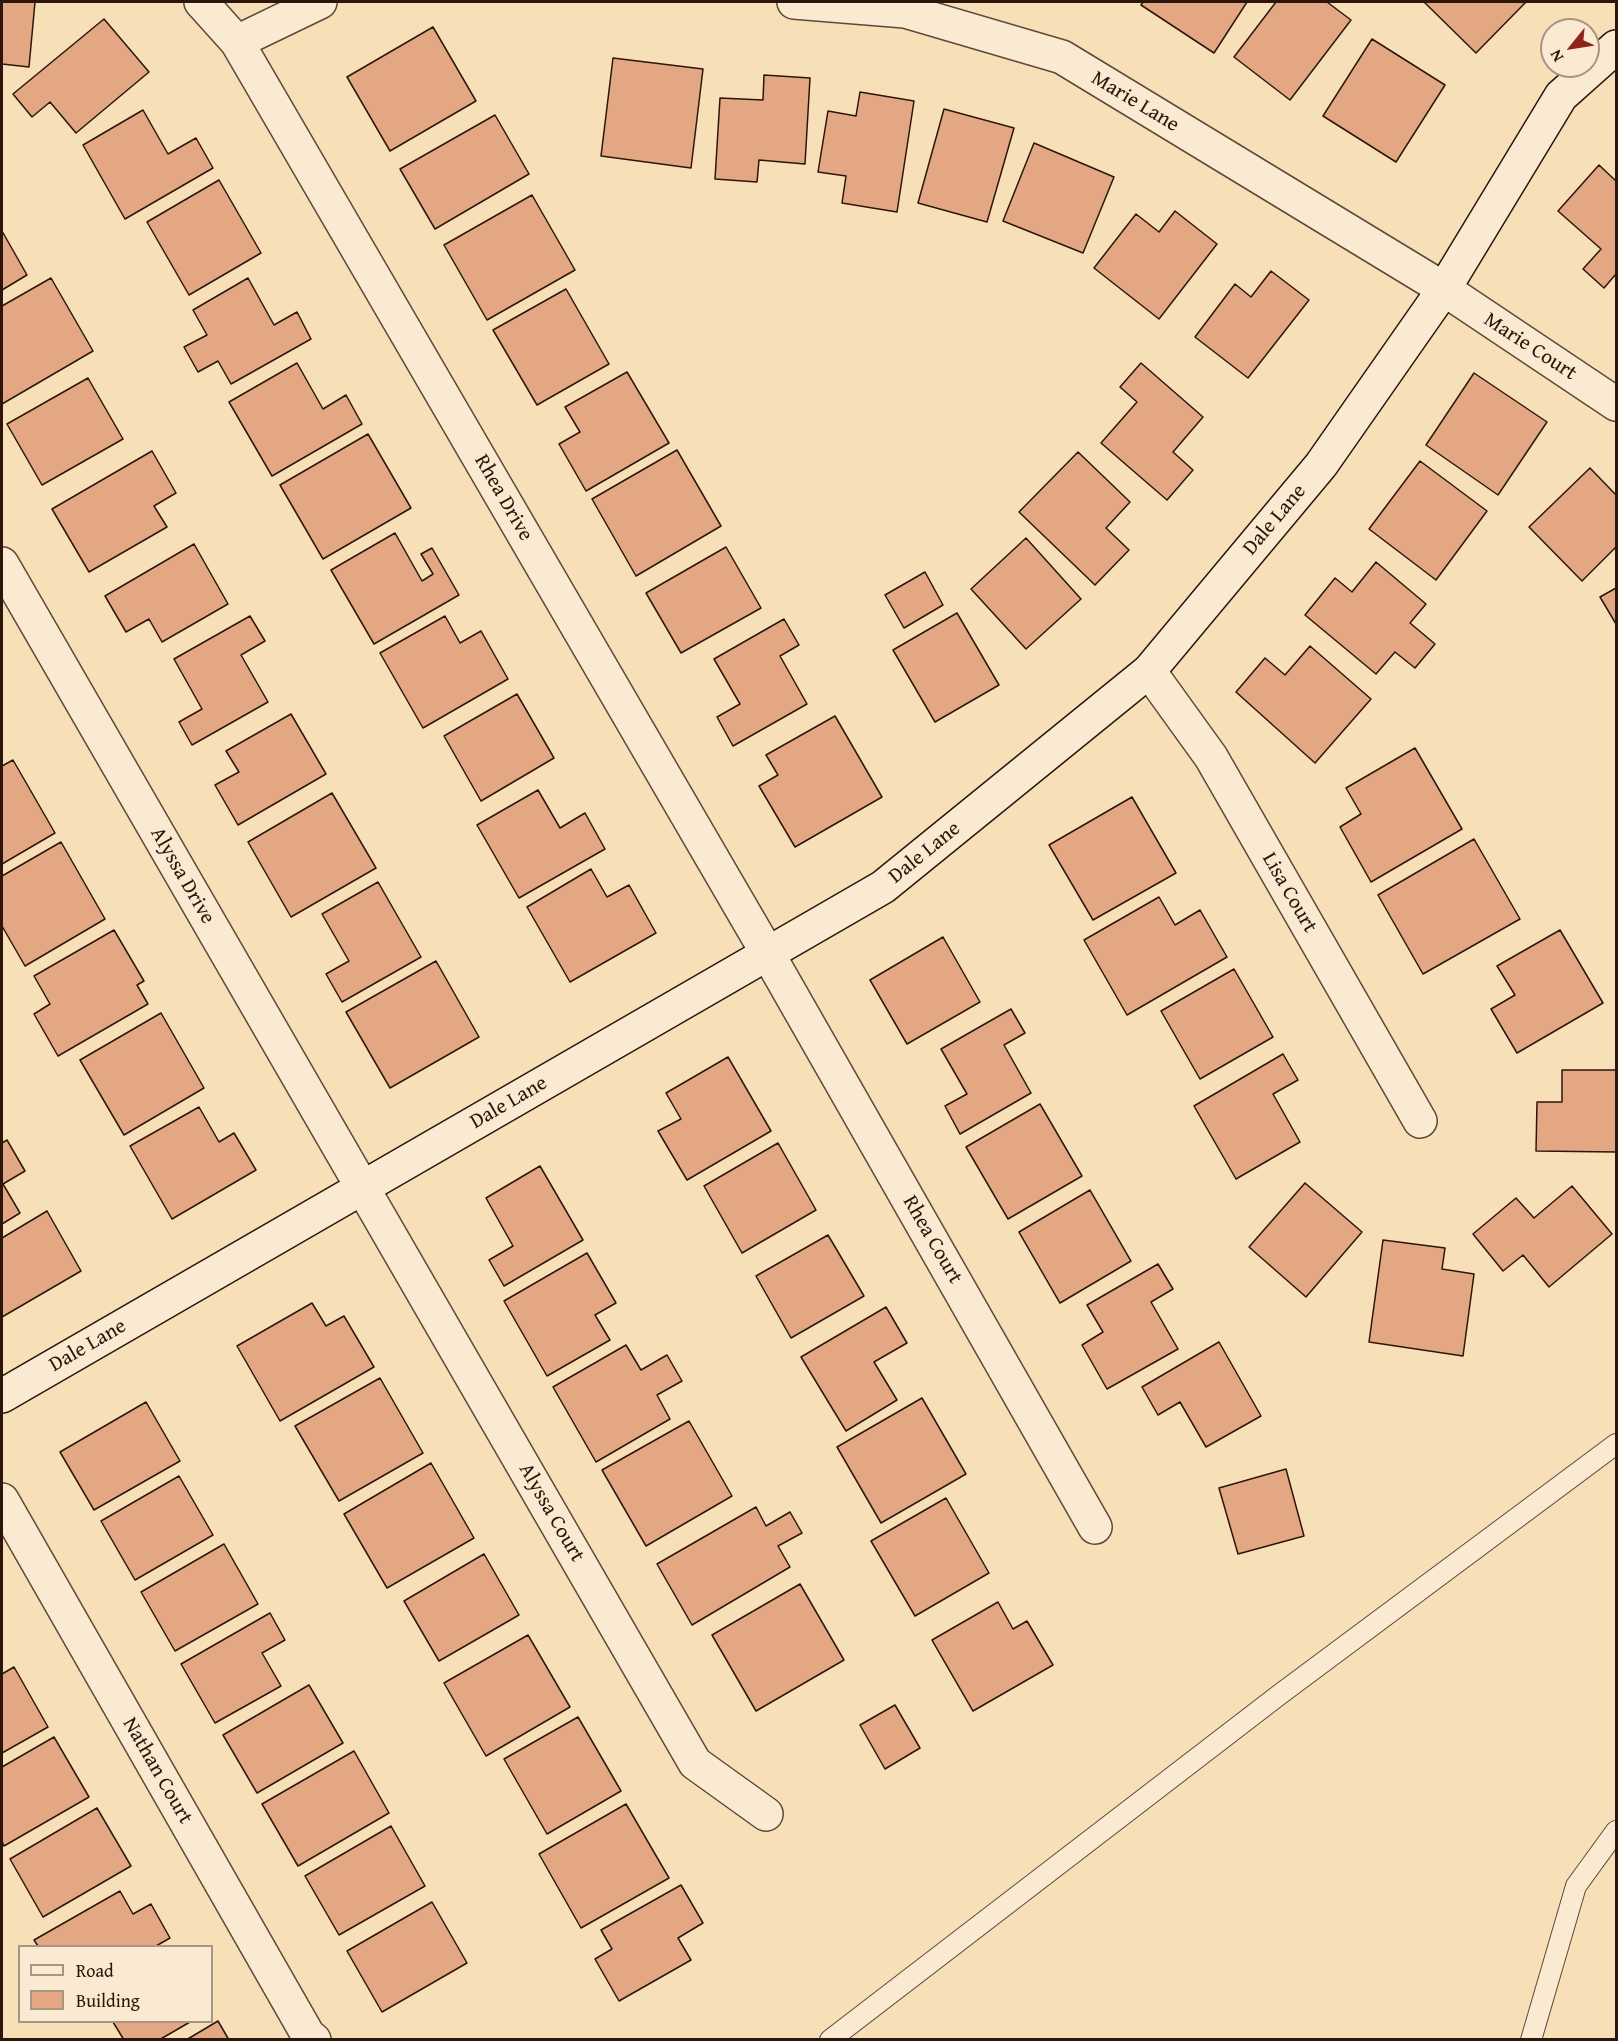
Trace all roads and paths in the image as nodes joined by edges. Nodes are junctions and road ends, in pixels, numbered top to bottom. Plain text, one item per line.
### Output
1 (201, 2) edge
2 (320, 2) edge
3 (794, 2) edge
4 (237, 42) junction
5 (1617, 47) edge
6 (1444, 290) junction
7 (1617, 404) edge
8 (2, 564) edge
9 (1149, 671) junction
10 (768, 954) junction
11 (1420, 1121) dead end
12 (362, 1188) junction
13 (2, 1396) edge
14 (1617, 1444) edge
15 (2, 1500) edge
16 (1095, 1527) dead end
17 (766, 1814) dead end
18 (1617, 1831) edge
19 (314, 2040) edge
20 (831, 2040) edge
21 (1531, 2040) edge

1 - 4 street, Rhea Drive
2 - 4 street
3 - 6 street, Marie Lane
4 - 10 street, Rhea Drive
5 - 6 street, Dale Lane
6 - 7 street, Marie Court
6 - 9 street, Dale Lane
8 - 12 street, Alyssa Drive
9 - 10 street, Dale Lane
9 - 11 street, Lisa Court
10 - 12 street, Dale Lane
10 - 16 street, Rhea Court
12 - 13 street, Dale Lane
12 - 17 street, Alyssa Court
14 - 20 lane
15 - 19 street, Nathan Court
18 - 21 lane

